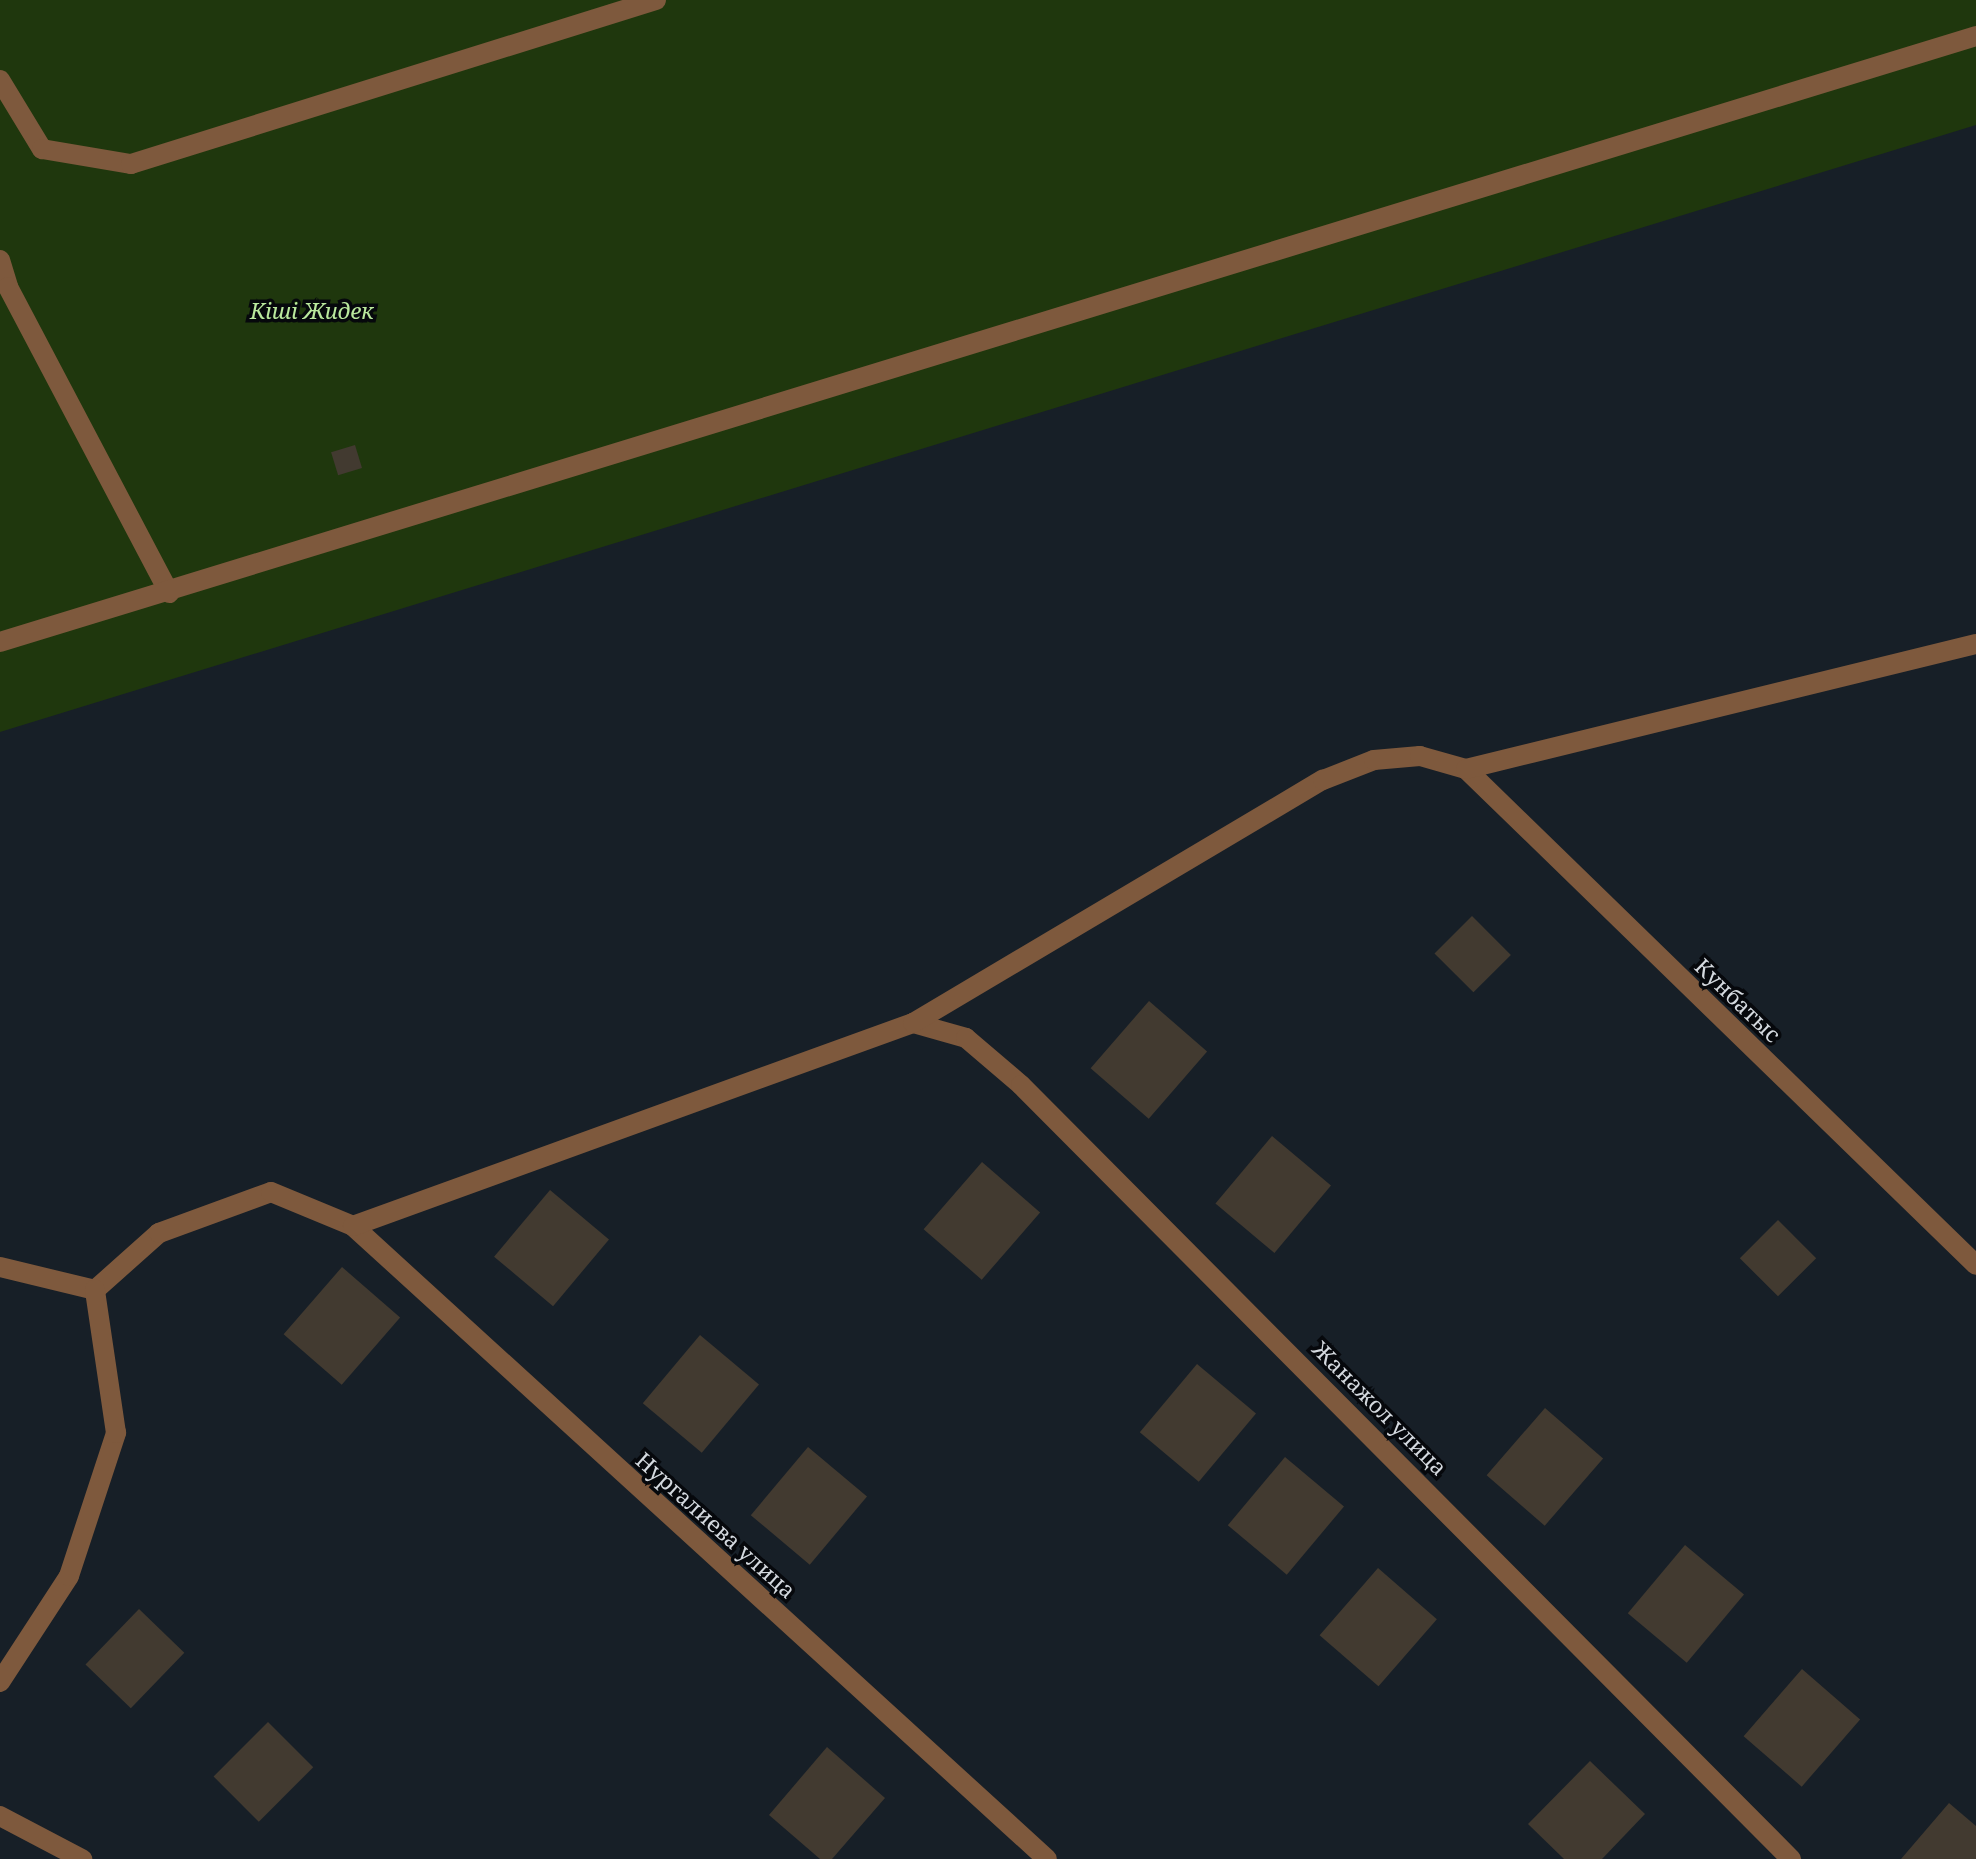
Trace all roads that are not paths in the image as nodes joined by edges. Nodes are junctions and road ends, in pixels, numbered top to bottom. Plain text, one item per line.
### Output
1 (656, 0) edge
2 (1976, 36) edge
3 (0, 80) edge
4 (0, 260) edge
5 (169, 593) junction
6 (0, 642) edge
7 (1976, 644) edge
8 (1466, 769) junction
9 (913, 1023) junction
10 (353, 1226) junction
11 (1976, 1265) edge
12 (0, 1267) edge
13 (95, 1290) junction
14 (0, 1682) edge
15 (0, 1816) edge
16 (82, 1859) edge
17 (1047, 1859) edge
18 (1791, 1859) edge

1 - 3 street
2 - 5 street
4 - 5 street
5 - 6 street
7 - 8 street
8 - 9 street
8 - 11 street, Кунбатыс
9 - 10 street
9 - 18 street, Жанажол улица
10 - 13 street, Нургалиева улица
10 - 17 street, Нургалиева улица
12 - 13 street
13 - 14 street
15 - 16 street

